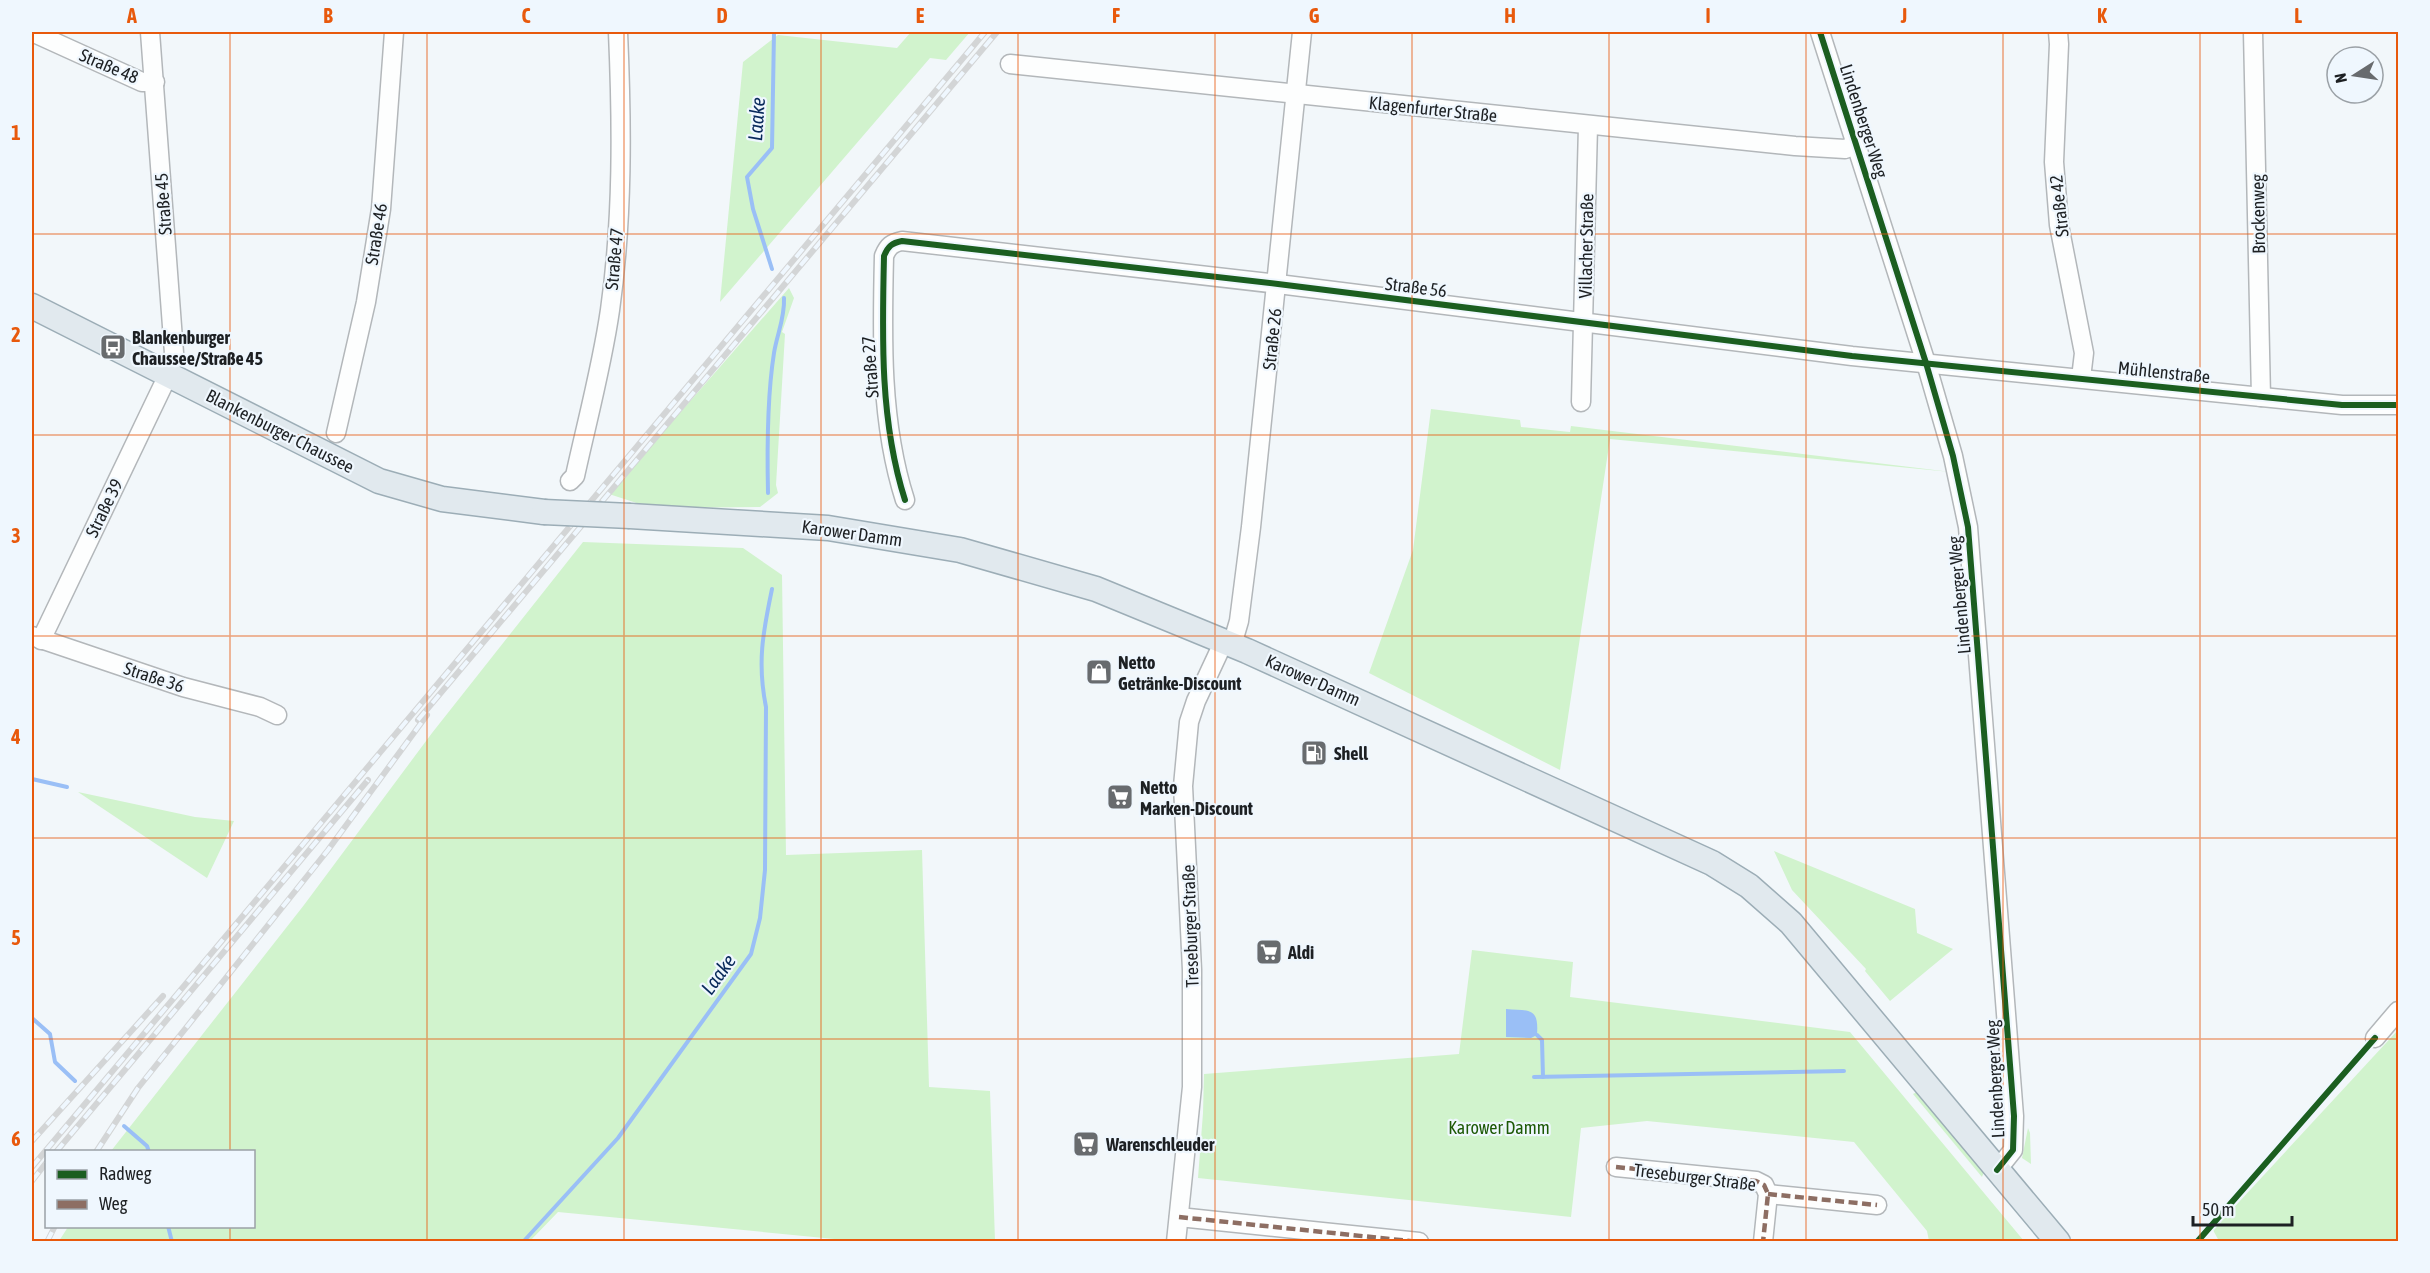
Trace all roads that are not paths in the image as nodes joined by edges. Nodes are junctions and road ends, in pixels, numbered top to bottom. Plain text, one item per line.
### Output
1 (32, 32) edge
2 (150, 32) edge
3 (394, 32) edge
4 (618, 32) edge
5 (1302, 32) edge
6 (1820, 32) edge
7 (2058, 32) edge
8 (2253, 32) edge
9 (1010, 64) dead end
10 (154, 82) junction
11 (1295, 94) junction
12 (1588, 126) junction
13 (1856, 145) junction
14 (902, 241) joint
15 (1278, 284) junction
16 (32, 306) edge
17 (1583, 323) junction
18 (1926, 363) junction
19 (168, 375) junction
20 (2081, 378) junction
21 (2261, 397) junction
22 (1581, 402) dead end
23 (2398, 405) edge
24 (336, 433) dead end
25 (570, 481) dead end
26 (905, 500) dead end
27 (672, 518) joint
28 (36, 638) edge
29 (1228, 643) junction
30 (277, 715) dead end
31 (2398, 1011) edge
32 (2375, 1038) dead end
33 (1616, 1167) dead end
34 (1997, 1170) junction
35 (1768, 1194) junction
36 (1877, 1205) dead end
37 (1179, 1217) junction
38 (1176, 1242) edge
39 (1419, 1242) edge
40 (1763, 1242) edge
41 (2058, 1242) edge

1 - 10 street, Straße 48
2 - 10 street, Straße 45
3 - 24 street, Straße 46
4 - 25 street, Straße 47
5 - 11 street, Straße 26
6 - 13 street, Lindenberger Weg
7 - 20 street, Straße 42
8 - 21 street, Brockenweg
9 - 11 street, Klagenfurter Straße
10 - 19 street, Straße 45
11 - 12 street, Klagenfurter Straße
11 - 15 street, Straße 26
12 - 13 street, Klagenfurter Straße
12 - 17 street, Villacher Straße
13 - 18 street, Lindenberger Weg
14 - 15 street, Straße 56
14 - 26 street, Straße 27
15 - 17 street, Straße 56
15 - 29 street, Straße 26
16 - 19 main road, Blankenburger Chaussee
17 - 18 street, Straße 56
17 - 22 street, Villacher Straße
18 - 20 street, Mühlenstraße
18 - 34 street, Lindenberger Weg
19 - 27 main road, Blankenburger Chaussee, bridge
19 - 28 street, Straße 39
20 - 21 street, Mühlenstraße
21 - 23 street, Mühlenstraße
27 - 29 main road, Karower Damm
28 - 30 street, Straße 36
29 - 34 main road, Karower Damm
29 - 37 street, Treseburger Straße
31 - 32 street
33 - 35 street, Treseburger Straße
34 - 41 main road, Karower Damm
35 - 36 street, Treseburger Straße
35 - 40 street, Treseburger Straße
37 - 38 street, Treseburger Straße
37 - 39 street

